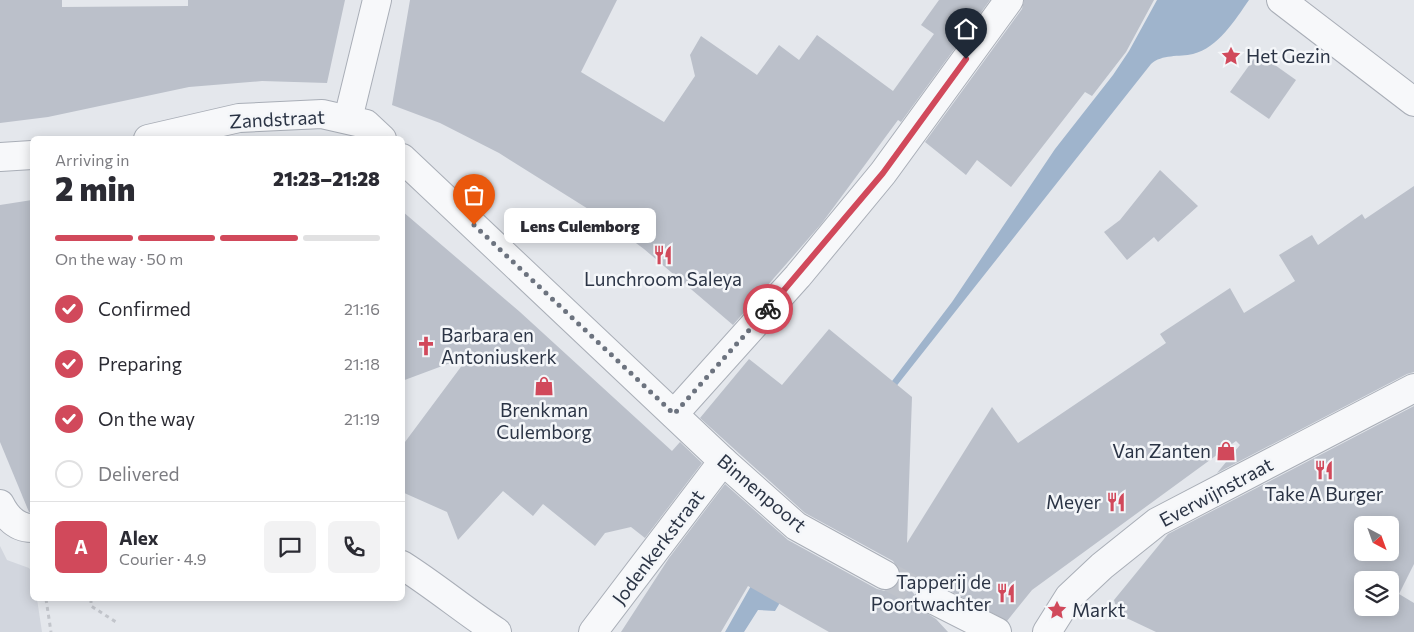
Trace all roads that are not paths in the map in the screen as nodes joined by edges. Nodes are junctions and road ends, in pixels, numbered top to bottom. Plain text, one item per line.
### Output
1 (377, 0) edge
2 (1009, 0) edge
3 (1281, 0) edge
4 (1414, 102) edge
5 (348, 119) junction
6 (161, 136) edge
7 (379, 136) edge
8 (30, 155) edge
9 (0, 157) edge
10 (405, 161) edge
11 (1414, 388) edge
12 (674, 414) junction
13 (723, 461) junction
14 (0, 504) edge
15 (30, 528) edge
16 (405, 567) edge
17 (885, 575) tunnel mouth
18 (930, 598) tunnel mouth
19 (498, 632) edge
20 (593, 632) edge
21 (997, 632) edge
22 (1047, 632) edge

1 - 5 street
2 - 12 street
3 - 4 street
5 - 6 street, Zandstraat
5 - 7 street, Zandstraat
8 - 9 street
10 - 12 street, Binnenpoort
11 - 22 street, Everwijnstraat
12 - 13 street, Binnenpoort
13 - 17 street, Binnenpoort
13 - 20 street, Jodenkerkstraat
14 - 15 street
16 - 19 street
18 - 21 street

